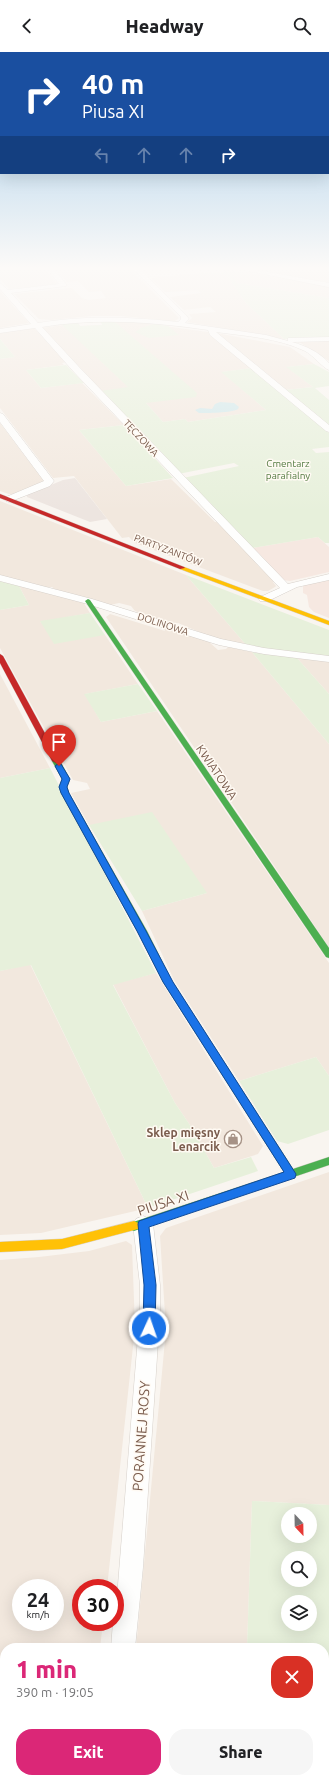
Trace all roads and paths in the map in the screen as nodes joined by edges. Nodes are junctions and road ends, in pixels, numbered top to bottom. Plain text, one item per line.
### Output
1 (59, 351) edge
2 (234, 351) edge
3 (309, 351) edge
4 (329, 368) edge
5 (0, 416) edge
6 (329, 429) edge
7 (4, 497) edge
8 (329, 577) edge
9 (0, 578) edge
10 (286, 588) junction
11 (264, 599) junction
12 (88, 600) junction
13 (329, 623) edge
14 (0, 656) edge
15 (329, 659) edge
16 (329, 956) edge
17 (329, 1161) edge
18 (291, 1174) junction
19 (143, 1224) junction
20 (0, 1247) edge
21 (123, 1643) edge

1 - 10 street, TĘCZOWA
2 - 6 street
3 - 4 street
5 - 7 street
7 - 11 street, PARTYZANTÓW
8 - 10 street
9 - 12 street, DOLINOWA
10 - 11 street
11 - 13 street, PARTYZANTÓW
12 - 15 street, DOLINOWA
12 - 16 street, KWIATOWA
14 - 18 street
17 - 18 street, PIUSA XI
18 - 19 street, PIUSA XI
19 - 20 street, PIUSA XI
19 - 21 street, PORANNEJ ROSY

